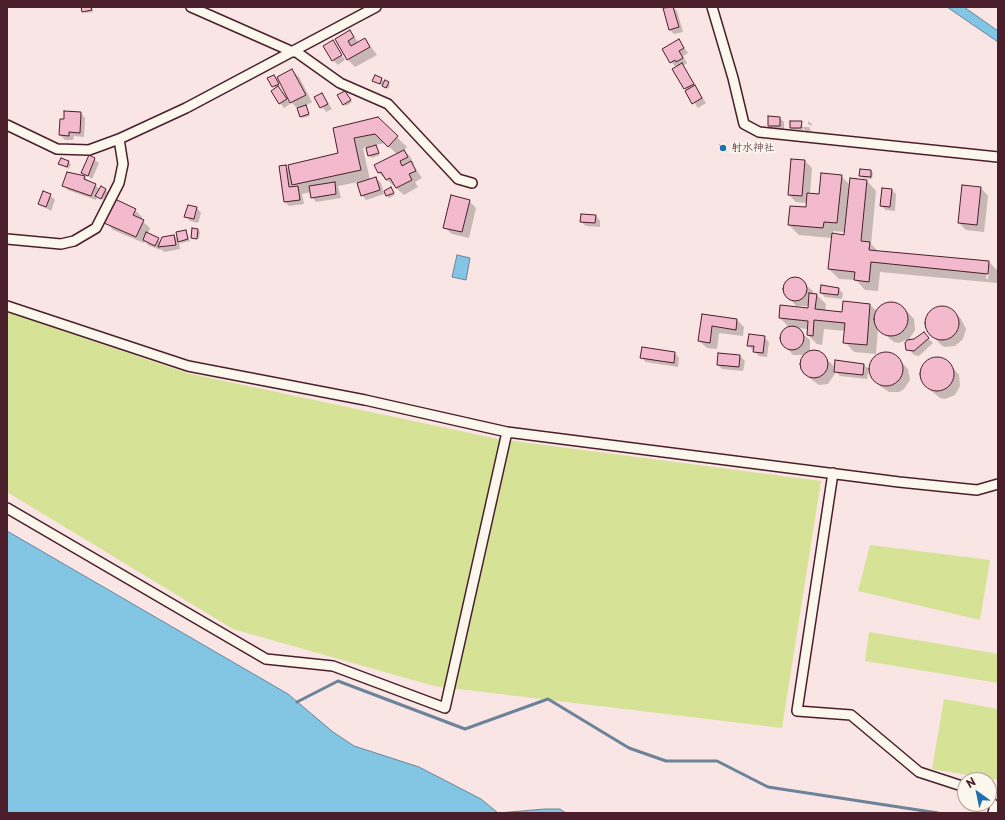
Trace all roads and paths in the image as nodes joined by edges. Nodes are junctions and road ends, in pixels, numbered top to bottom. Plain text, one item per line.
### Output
1 (191, 7) edge
2 (376, 7) edge
3 (712, 7) edge
4 (294, 52) junction
5 (7, 125) edge
6 (119, 139) junction
7 (998, 157) edge
8 (472, 183) dead end
9 (7, 239) edge
10 (7, 306) edge
11 (508, 432) junction
12 (833, 473) junction
13 (998, 484) edge
14 (7, 508) edge
15 (957, 785) edge

1 - 4 street
2 - 4 street
3 - 7 street
4 - 6 street
4 - 8 street
5 - 6 street
6 - 9 street
10 - 11 street
11 - 12 street
11 - 14 street
12 - 13 street
12 - 15 street

